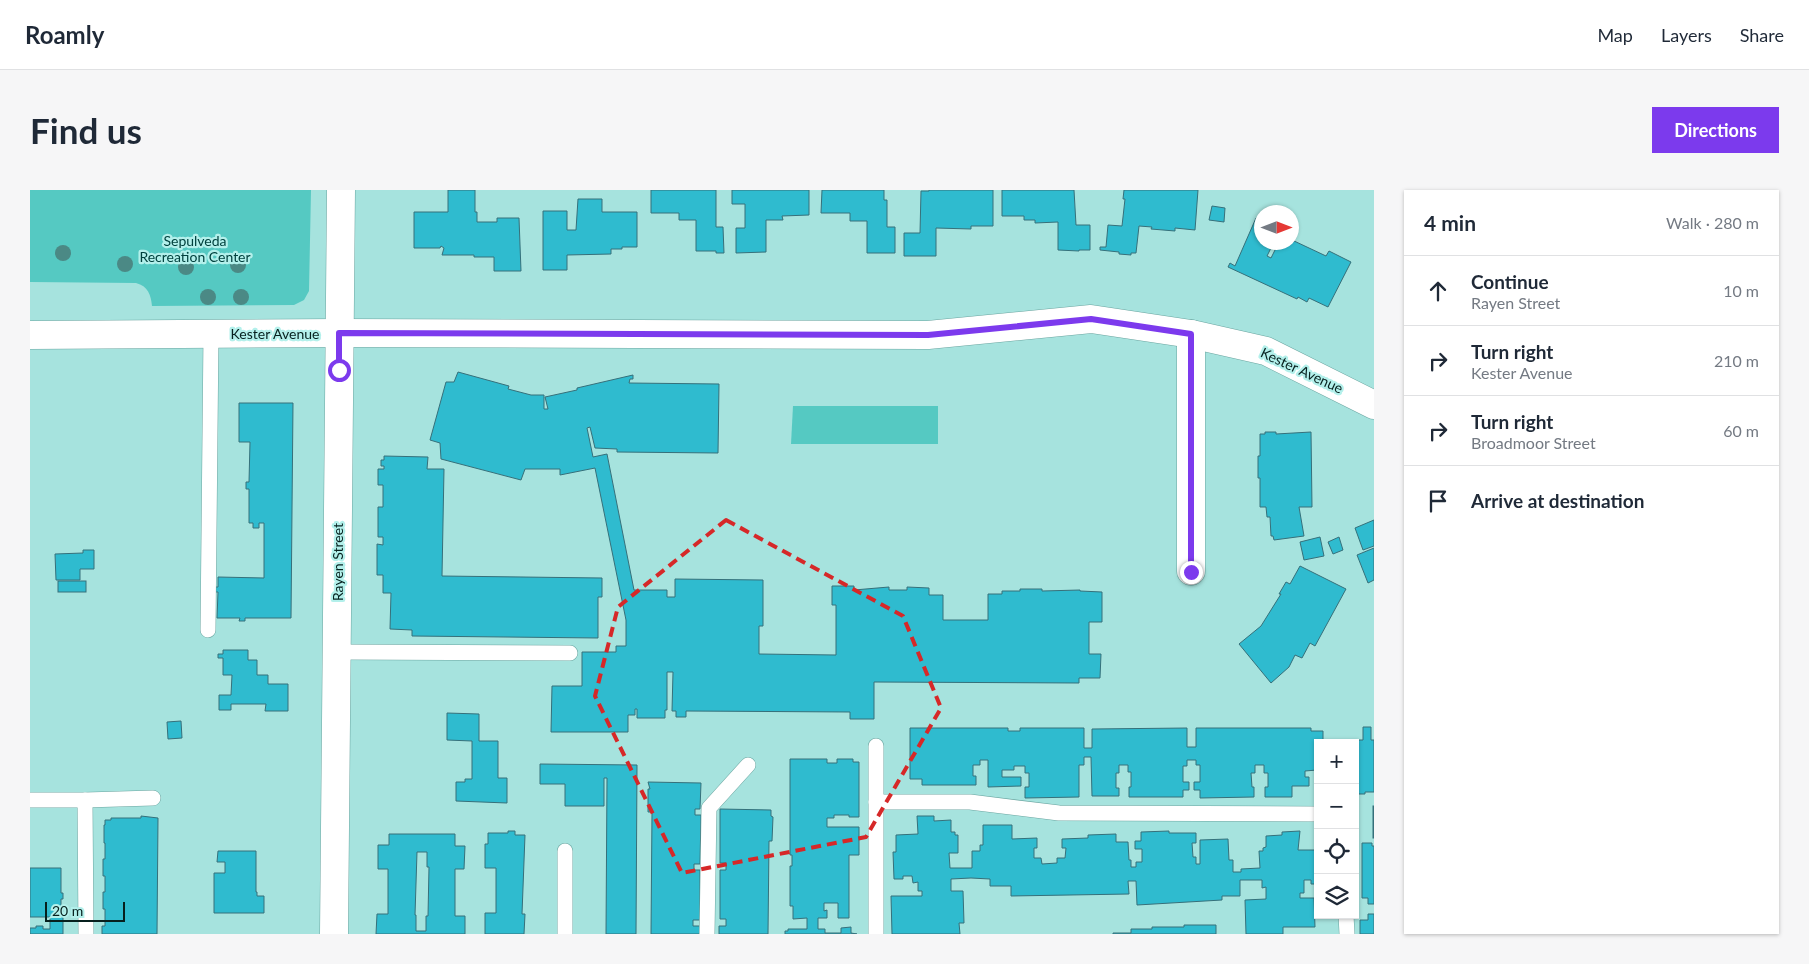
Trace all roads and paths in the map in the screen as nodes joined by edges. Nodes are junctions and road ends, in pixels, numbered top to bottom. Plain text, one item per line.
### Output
1 (341, 190) edge
2 (339, 333) junction
3 (210, 334) junction
4 (1191, 334) junction
5 (30, 335) edge
6 (1374, 405) edge
7 (1191, 572) dead end
8 (208, 630) dead end
9 (337, 652) junction
10 (570, 652) dead end
11 (876, 746) dead end
12 (748, 765) dead end
13 (153, 798) dead end
14 (30, 800) edge
15 (85, 800) junction
16 (876, 802) junction
17 (1314, 814) edge
18 (565, 851) dead end
19 (1346, 919) edge
20 (86, 934) edge
21 (334, 934) edge
22 (565, 934) edge
23 (707, 934) edge
24 (876, 934) edge
25 (1347, 934) edge

1 - 2 street, Rayen Street
2 - 3 street, Kester Avenue
2 - 4 street, Kester Avenue
2 - 9 street, Rayen Street
3 - 5 street, Kester Avenue
3 - 8 lane
4 - 6 street, Kester Avenue
4 - 7 street
9 - 10 lane
9 - 21 street, Rayen Street
11 - 16 lane
12 - 23 lane
13 - 15 lane
14 - 15 lane
15 - 20 lane
16 - 17 lane
16 - 24 lane
18 - 22 lane
19 - 25 lane

